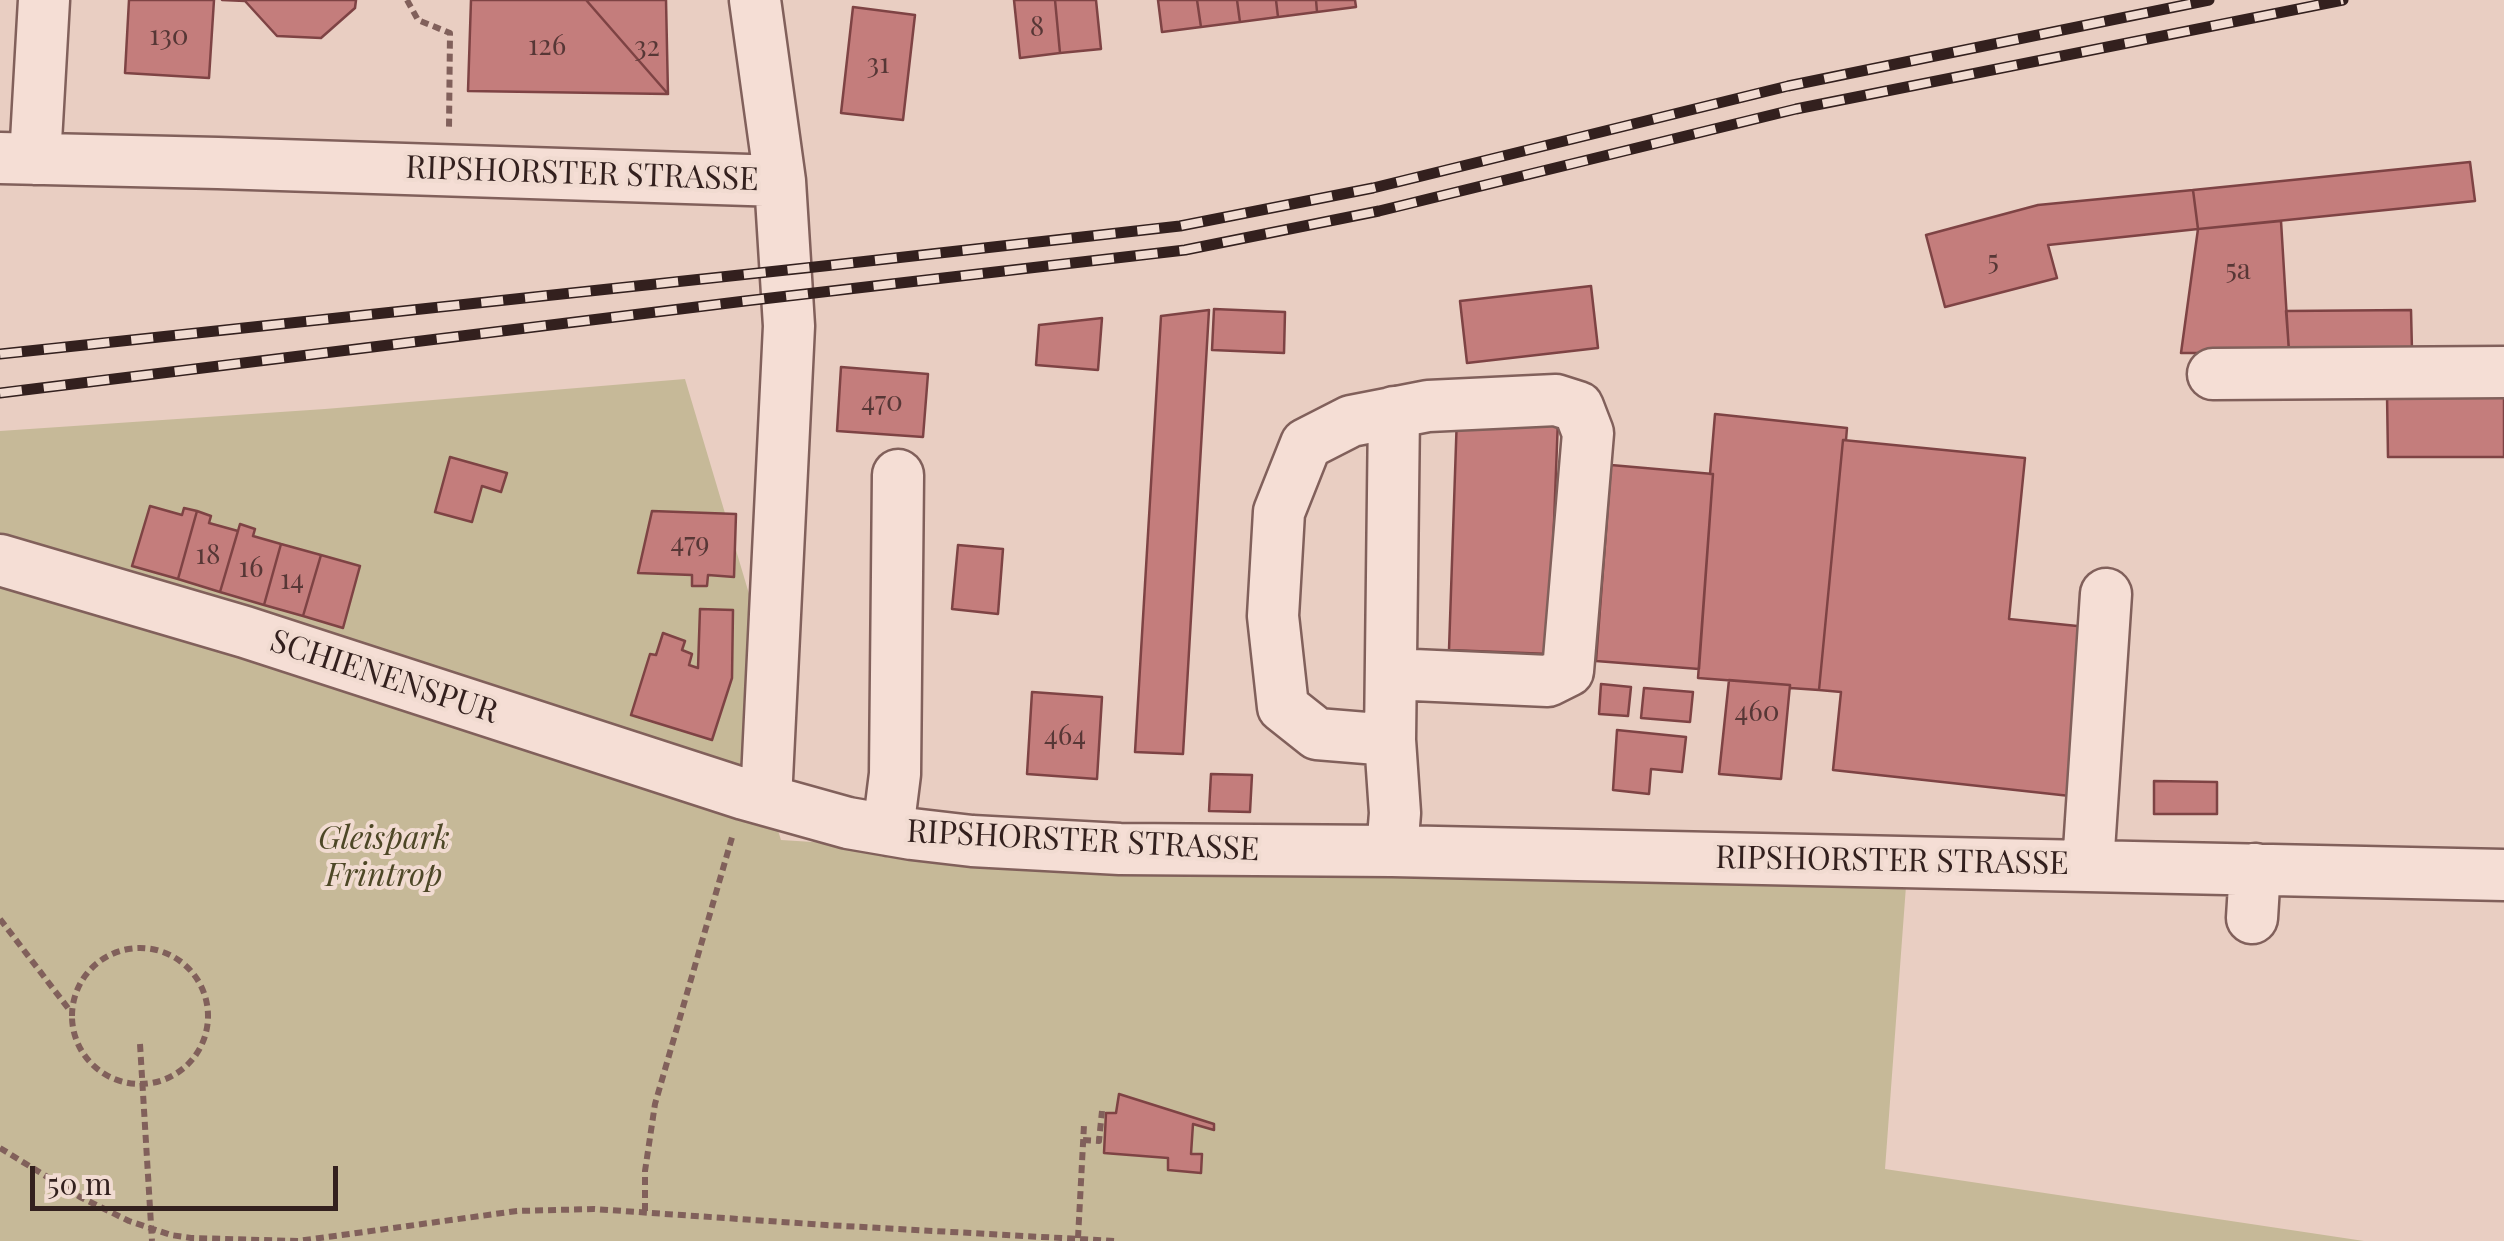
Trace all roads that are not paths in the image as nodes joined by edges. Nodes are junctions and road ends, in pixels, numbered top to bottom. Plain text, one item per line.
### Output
1 (44, 0) edge
2 (755, 0) edge
3 (18, 158) edge
4 (780, 181) junction
5 (2504, 372) edge
6 (2213, 374) dead end
7 (1394, 412) junction
8 (898, 475) dead end
9 (0, 560) edge
10 (2106, 594) dead end
11 (1391, 674) junction
12 (1390, 740) junction
13 (755, 797) junction
14 (888, 830) junction
15 (1392, 852) junction
16 (2088, 865) junction
17 (2255, 869) junction
18 (2504, 875) edge
19 (2252, 918) dead end

1 - 3 street
2 - 4 street
3 - 4 street, RIPSHORSTER STRASSE
4 - 13 street, RIPSHORSTER STRASSE
5 - 6 street
7 - 11 street
7 - 11 street
7 - 12 street
8 - 14 street
9 - 13 street, SCHIENENSPUR
10 - 16 street
11 - 12 street
12 - 15 street
13 - 14 street, RIPSHORSTER STRASSE
14 - 15 street, RIPSHORSTER STRASSE
15 - 16 street, RIPSHORSTER STRASSE
16 - 17 street, RIPSHORSTER STRASSE
17 - 18 street, RIPSHORSTER STRASSE
17 - 19 street

